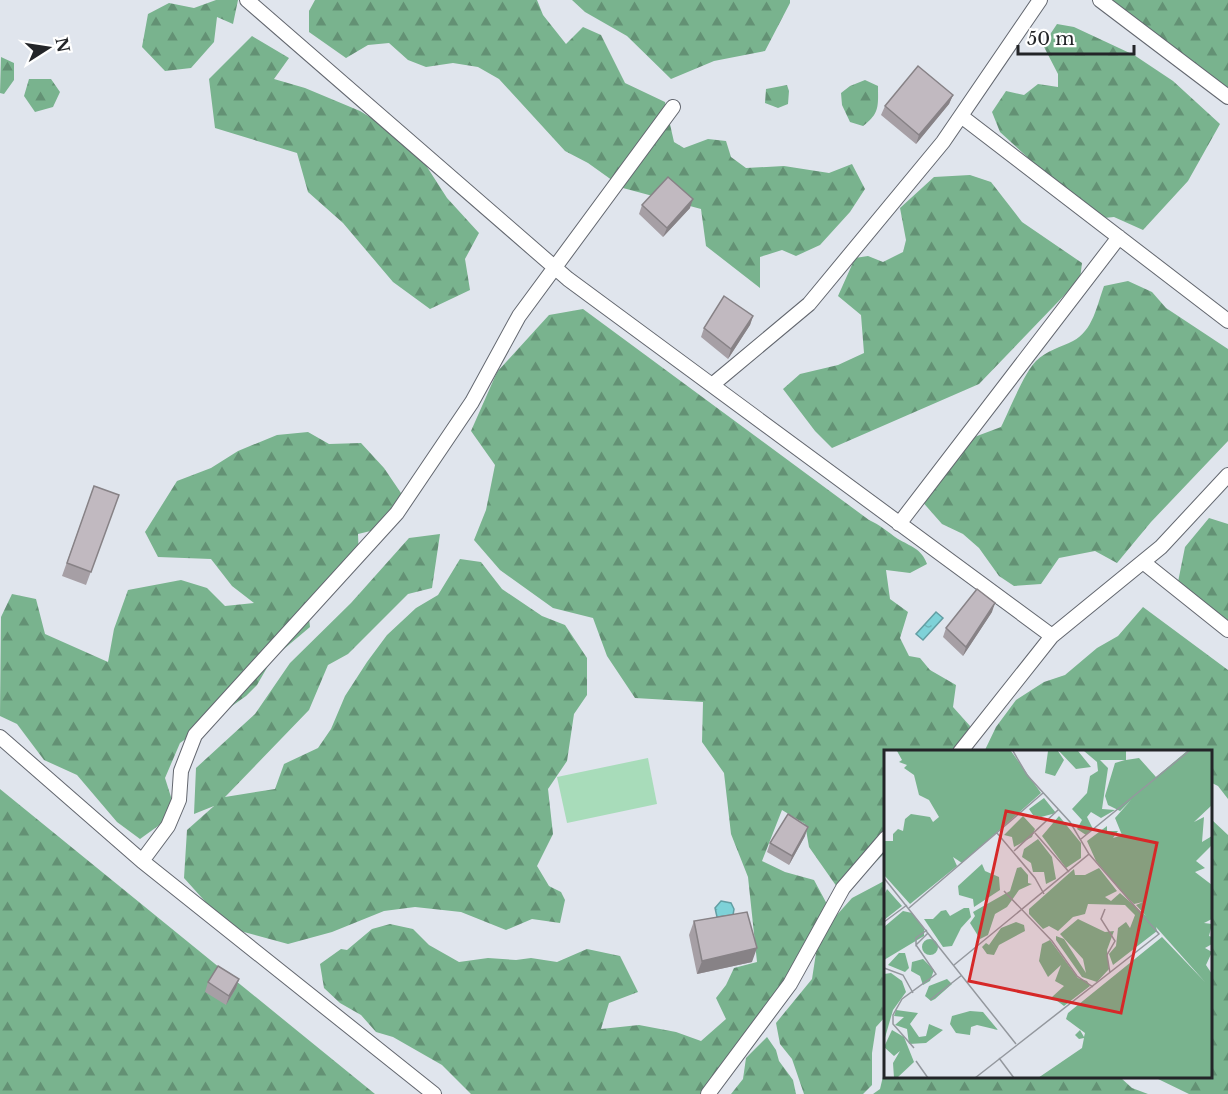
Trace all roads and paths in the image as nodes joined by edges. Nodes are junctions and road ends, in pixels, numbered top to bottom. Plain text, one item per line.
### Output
1 (247, 0) edge
2 (1040, 0) edge
3 (1100, 0) edge
4 (1228, 97) edge
5 (673, 107) dead end
6 (961, 116) junction
7 (1119, 237) junction
8 (555, 267) junction
9 (1228, 321) edge
10 (712, 385) junction
11 (1228, 475) edge
12 (898, 524) junction
13 (1143, 562) junction
14 (1228, 630) edge
15 (1052, 636) junction
16 (0, 737) edge
17 (962, 750) edge
18 (884, 840) edge
19 (142, 861) junction
20 (434, 1094) edge
21 (708, 1094) edge

1 - 8 street
2 - 6 street
3 - 4 street
5 - 8 street
6 - 7 street
6 - 10 street
7 - 9 street
7 - 12 street
8 - 10 street
8 - 19 street
10 - 12 street
11 - 13 street
12 - 15 street
13 - 14 street
13 - 15 street
15 - 17 street
16 - 19 street
18 - 21 street
19 - 20 street

